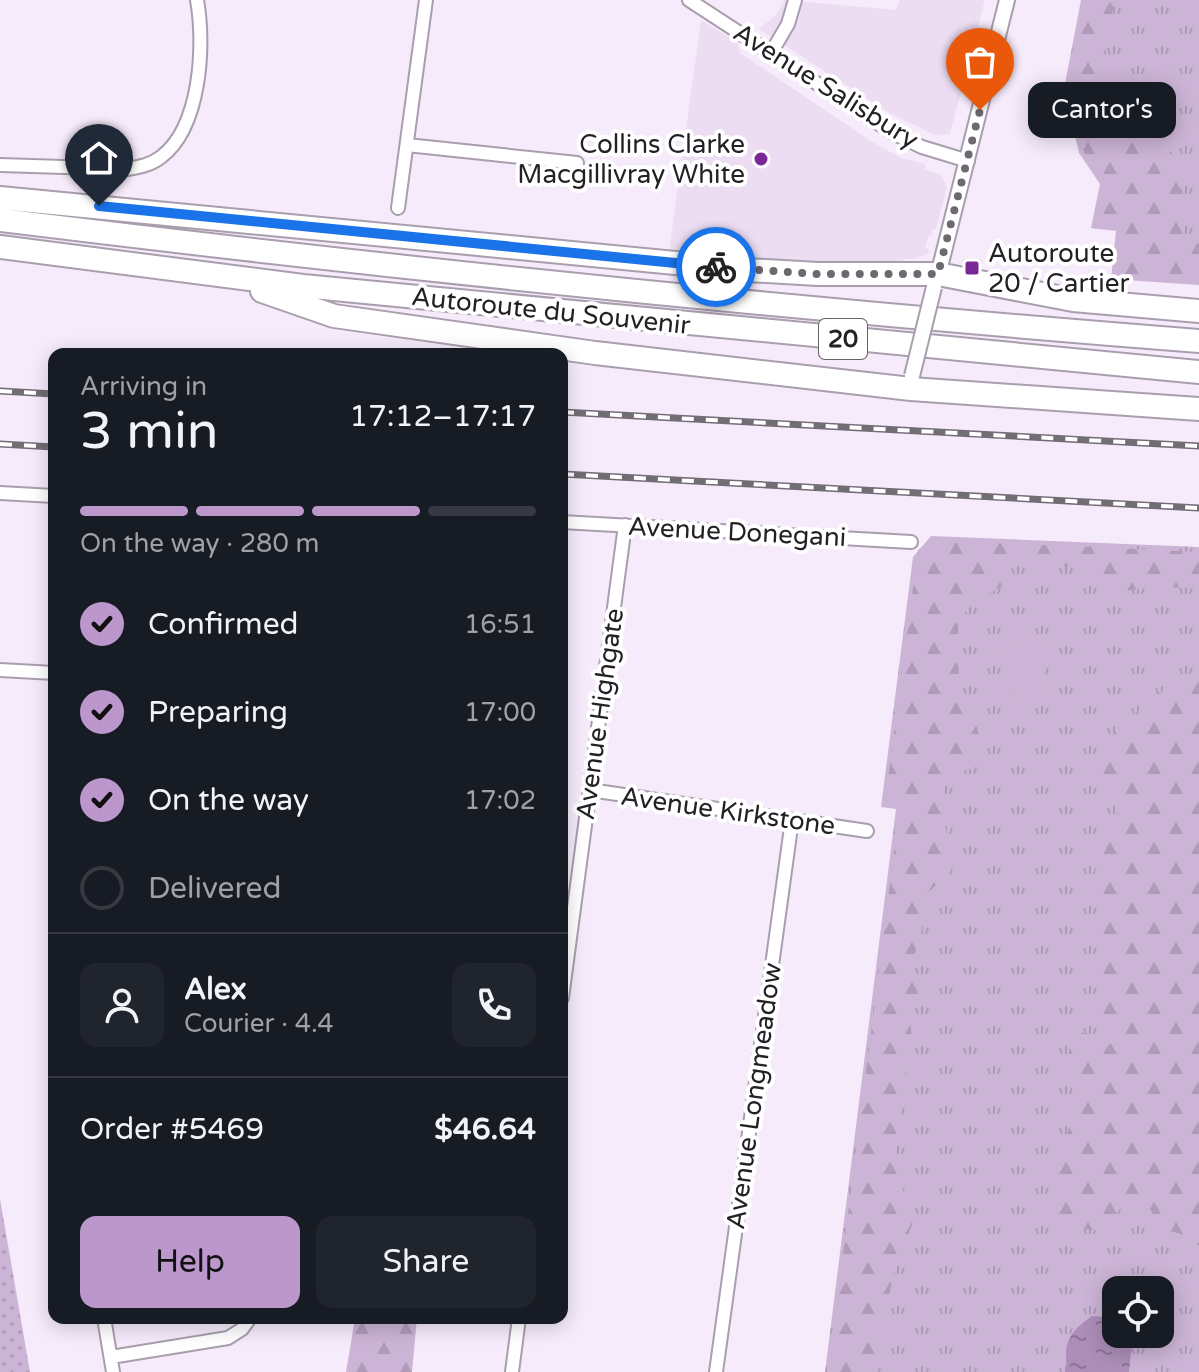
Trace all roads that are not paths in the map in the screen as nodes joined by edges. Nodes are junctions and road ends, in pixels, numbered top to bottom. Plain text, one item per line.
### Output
1 (197, 0) edge
2 (426, 0) edge
3 (689, 0) edge
4 (795, 0) edge
5 (1007, 0) edge
6 (771, 53) junction
7 (407, 145) junction
8 (968, 161) junction
9 (577, 163) dead end
10 (0, 165) edge
11 (0, 198) edge
12 (398, 208) dead end
13 (0, 220) edge
14 (0, 247) edge
15 (223, 277) junction
16 (936, 280) junction
17 (1199, 311) edge
18 (1199, 341) edge
19 (560, 348) edge
20 (568, 349) edge
21 (1199, 372) edge
22 (912, 383) junction
23 (1199, 409) edge
24 (0, 493) edge
25 (48, 496) edge
26 (568, 522) edge
27 (625, 525) junction
28 (911, 542) dead end
29 (0, 670) edge
30 (48, 673) edge
31 (590, 790) junction
32 (792, 820) junction
33 (867, 831) dead end
34 (568, 953) edge
35 (105, 1324) edge
36 (246, 1324) edge
37 (518, 1324) edge
38 (111, 1357) junction
39 (113, 1372) edge
40 (512, 1372) edge
41 (716, 1372) edge

1 - 10 street
2 - 7 street
3 - 6 street, Avenue Salisbury
4 - 6 street
5 - 8 street
6 - 8 street, Avenue Salisbury
7 - 9 street
7 - 12 street
8 - 16 street
11 - 16 highway
13 - 18 highway, Autoroute du Souvenir / 20
14 - 15 highway, Autoroute du Souvenir / 20
15 - 19 highway
15 - 21 highway, Autoroute du Souvenir / 20
16 - 17 highway
16 - 22 street, bridge
20 - 22 highway
22 - 23 highway
24 - 25 street
26 - 27 street, Avenue Donegani
27 - 28 street, Avenue Donegani
27 - 31 street, Avenue Highgate
29 - 30 street
31 - 32 street, Avenue Kirkstone
31 - 34 street, Avenue Highgate
32 - 33 street, Avenue Kirkstone
32 - 41 street, Avenue Longmeadow
35 - 38 street
36 - 38 street
37 - 40 street
38 - 39 street

